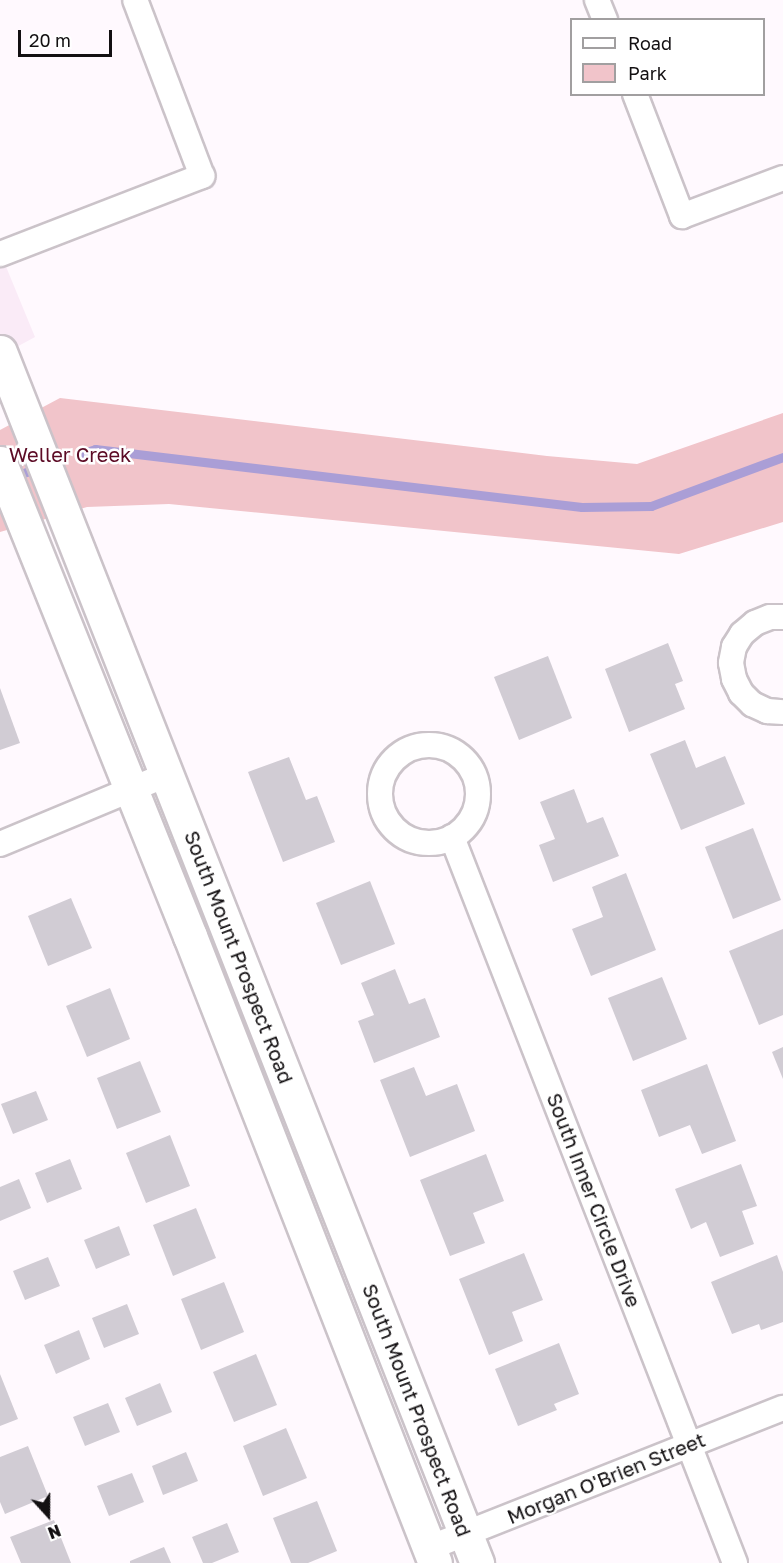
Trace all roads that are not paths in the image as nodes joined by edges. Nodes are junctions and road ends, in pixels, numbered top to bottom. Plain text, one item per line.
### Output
1 (135, 0) edge
2 (597, 0) edge
3 (604, 18) edge
4 (636, 96) edge
5 (783, 178) edge
6 (0, 254) edge
7 (0, 352) edge
8 (0, 463) edge
9 (783, 617) edge
10 (783, 712) edge
11 (168, 774) junction
12 (130, 789) junction
13 (452, 837) junction
14 (0, 844) edge
15 (783, 1408) edge
16 (689, 1445) junction
17 (471, 1548) edge
18 (432, 1556) edge
19 (735, 1563) edge

1 - 6 street
2 - 3 street
4 - 5 street
7 - 11 main road, South Mount Prospect Road
8 - 12 main road, South Mount Prospect Road
9 - 10 street
11 - 12 street
11 - 17 main road, South Mount Prospect Road
12 - 14 street
12 - 18 main road, South Mount Prospect Road
13 - 13 street
13 - 16 street, South Inner Circle Drive
15 - 16 street, Morgan O'Brien Street
16 - 17 street, Morgan O'Brien Street
16 - 19 street, South Inner Circle Drive
17 - 18 street, Morgan O'Brien Street

